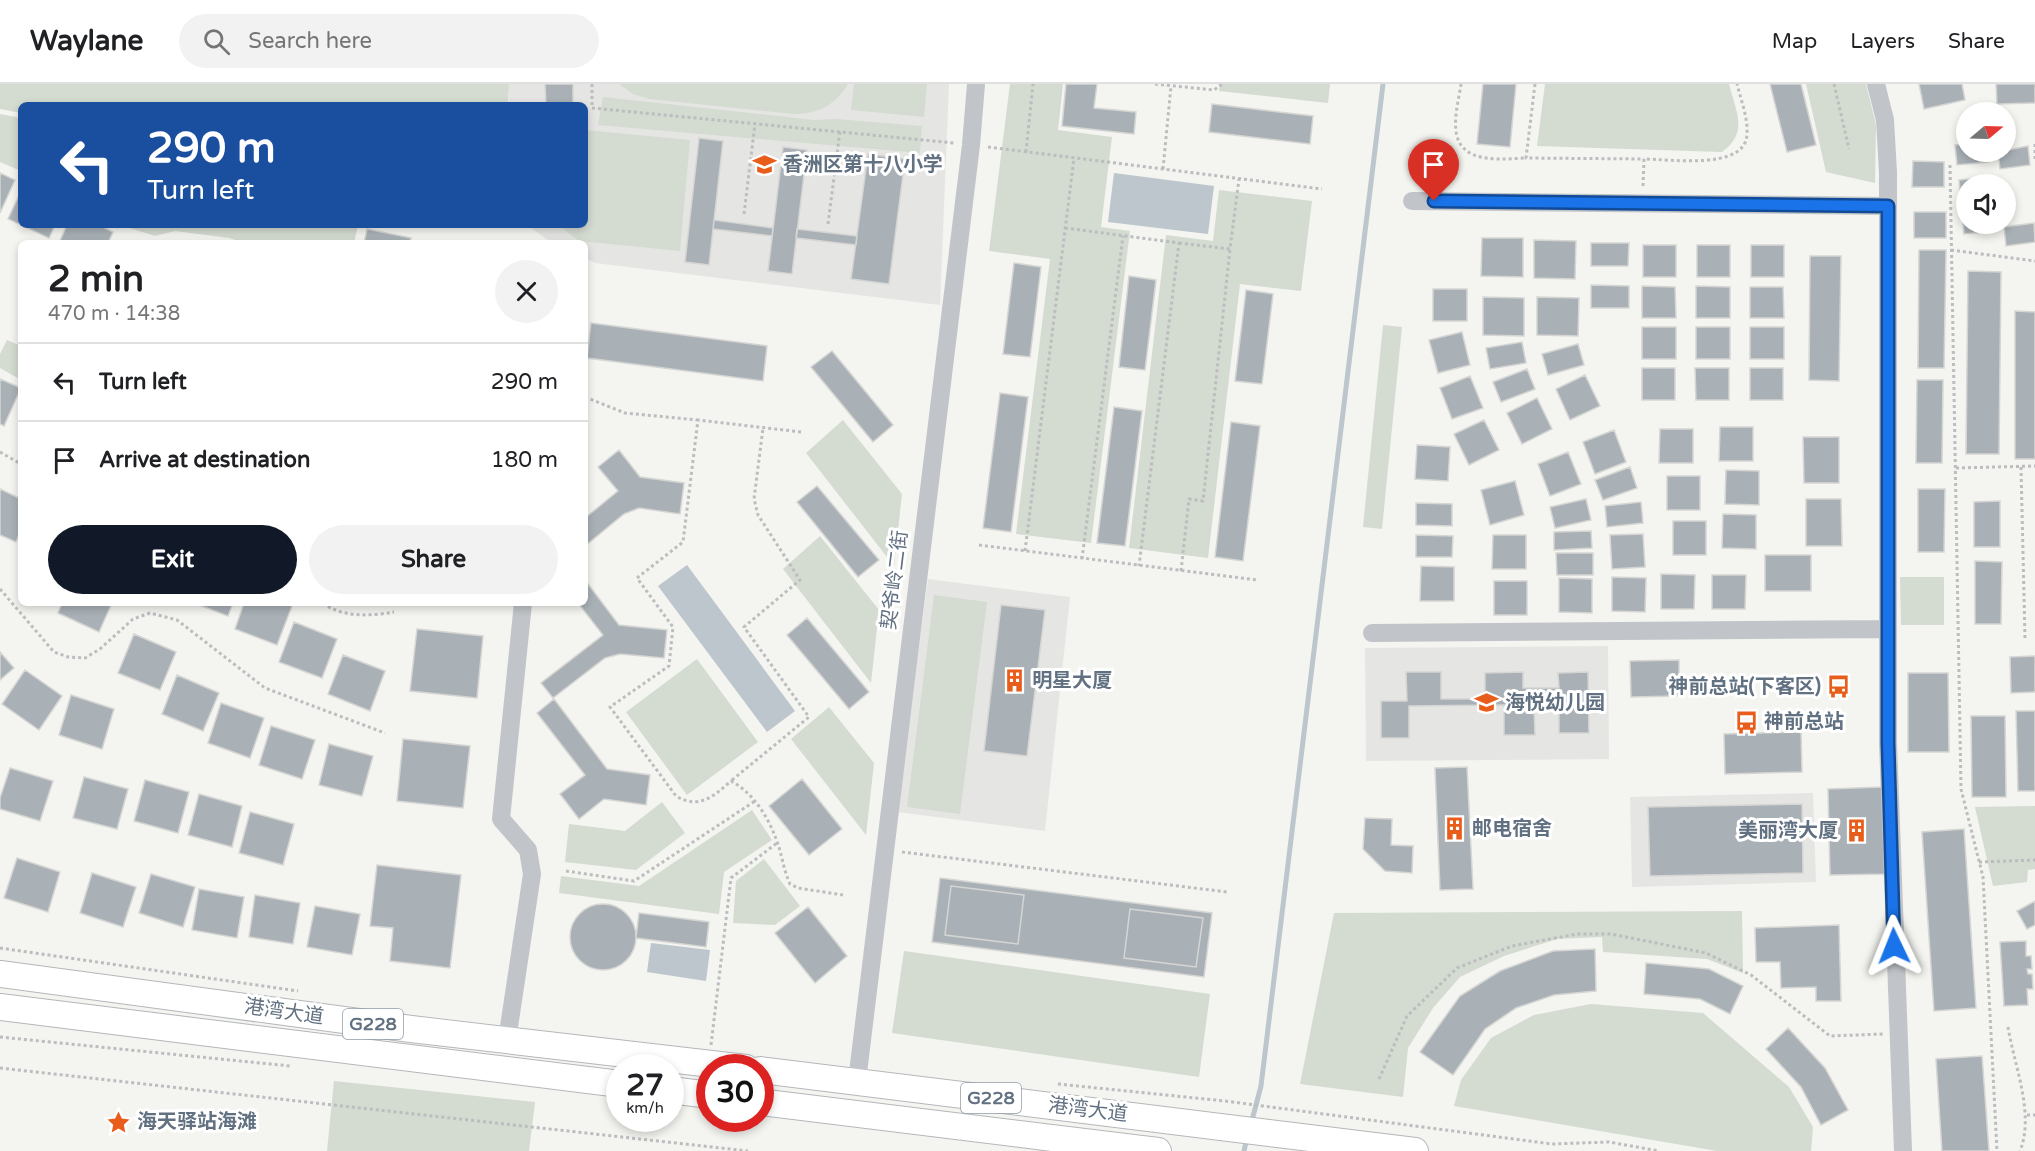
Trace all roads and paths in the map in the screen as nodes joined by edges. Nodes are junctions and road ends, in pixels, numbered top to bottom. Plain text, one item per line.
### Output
1 (592, 84) edge
2 (976, 84) edge
3 (1033, 84) edge
4 (1155, 84) edge
5 (1222, 84) edge
6 (1461, 84) edge
7 (1535, 84) edge
8 (1737, 84) edge
9 (1833, 84) edge
10 (1876, 84) edge
11 (1171, 86) junction
12 (755, 124) junction
13 (840, 131) junction
14 (2035, 144) edge
15 (971, 145) junction
16 (1849, 149) dead end
17 (1026, 152) junction
18 (1074, 158) junction
19 (1526, 158) junction
20 (1644, 159) junction
21 (2035, 162) edge
22 (1950, 165) dead end
23 (1163, 169) junction
24 (1239, 179) junction
25 (1322, 189) dead end
26 (1412, 201) dead end
27 (1642, 203) junction
28 (1888, 206) junction
29 (744, 214) dead end
30 (828, 224) dead end
31 (1065, 228) junction
32 (1123, 236) junction
33 (1179, 243) junction
34 (1230, 249) junction
35 (1951, 250) junction
36 (2035, 261) edge
37 (588, 398) edge
38 (698, 420) junction
39 (763, 428) junction
40 (801, 432) dead end
41 (0, 452) edge
42 (18, 462) edge
43 (2035, 466) edge
44 (2021, 467) junction
45 (1955, 468) junction
46 (979, 545) dead end
47 (1025, 551) junction
48 (1082, 559) junction
49 (1139, 566) junction
50 (1181, 571) junction
51 (1257, 580) dead end
52 (0, 589) edge
53 (327, 606) edge
54 (523, 606) edge
55 (394, 612) dead end
56 (1888, 629) junction
57 (1372, 633) dead end
58 (2025, 638) dead end
59 (385, 732) dead end
60 (731, 781) junction
61 (755, 801) junction
62 (777, 843) junction
63 (885, 850) junction
64 (2035, 860) edge
65 (1979, 862) junction
66 (566, 871) dead end
67 (1227, 892) dead end
68 (843, 895) dead end
69 (0, 974) edge
70 (0, 1007) edge
71 (2008, 1027) dead end
72 (1897, 1034) junction
73 (0, 1037) edge
74 (507, 1040) junction
75 (711, 1046) dead end
76 (696, 1062) edge
77 (297, 1067) dead end
78 (0, 1068) edge
79 (774, 1072) edge
80 (1379, 1079) dead end
81 (857, 1081) junction
82 (606, 1082) edge
83 (1225, 1101) dead end
84 (774, 1104) edge
85 (2027, 1115) junction
86 (2035, 1115) edge
87 (748, 1151) edge
88 (1158, 1151) edge
89 (1415, 1151) edge
90 (1659, 1151) edge
91 (1903, 1151) edge
92 (1997, 1151) edge
93 (2020, 1151) edge

1 - 12 path
2 - 15 street, 契爷岭二街
3 - 17 path
4 - 11 path
5 - 11 path
6 - 19 path
7 - 19 path
8 - 20 path
9 - 16 path
10 - 28 street
11 - 23 path
12 - 13 path
12 - 29 path
13 - 15 path
13 - 30 path
14 - 21 path
15 - 17 path
15 - 63 street, 契爷岭二街
17 - 18 path
18 - 23 path
18 - 31 path
19 - 20 path
20 - 27 path
22 - 35 path
23 - 24 path
24 - 25 path
24 - 34 path
26 - 27 street
27 - 28 street
28 - 56 street
31 - 32 path
31 - 47 path
32 - 33 path
32 - 48 path
33 - 34 path
33 - 49 path
34 - 50 path
35 - 36 path
35 - 45 path
37 - 38 path
38 - 39 path
38 - 60 path
39 - 40 path
39 - 60 path
41 - 42 path
43 - 44 path
44 - 45 path
44 - 58 path
45 - 65 path
46 - 47 path
47 - 48 path
48 - 49 path
49 - 50 path
50 - 51 path
52 - 59 path
53 - 55 path
54 - 74 street
56 - 57 street
56 - 72 street
60 - 61 path
61 - 62 path
61 - 66 path
62 - 68 path
62 - 75 path
63 - 67 path
63 - 81 street, 契爷岭二街
64 - 65 path
65 - 92 path
69 - 74 highway, 港湾大道 / G228
70 - 82 highway, 港湾大道 / G228
71 - 85 path
72 - 80 path
72 - 91 street
73 - 77 path
74 - 76 highway, 港湾大道 / G228
78 - 87 path
79 - 81 highway, 港湾大道 / G228
81 - 89 highway, 港湾大道 / G228
83 - 90 path
84 - 88 highway, 港湾大道 / G228
85 - 86 path
85 - 93 path

